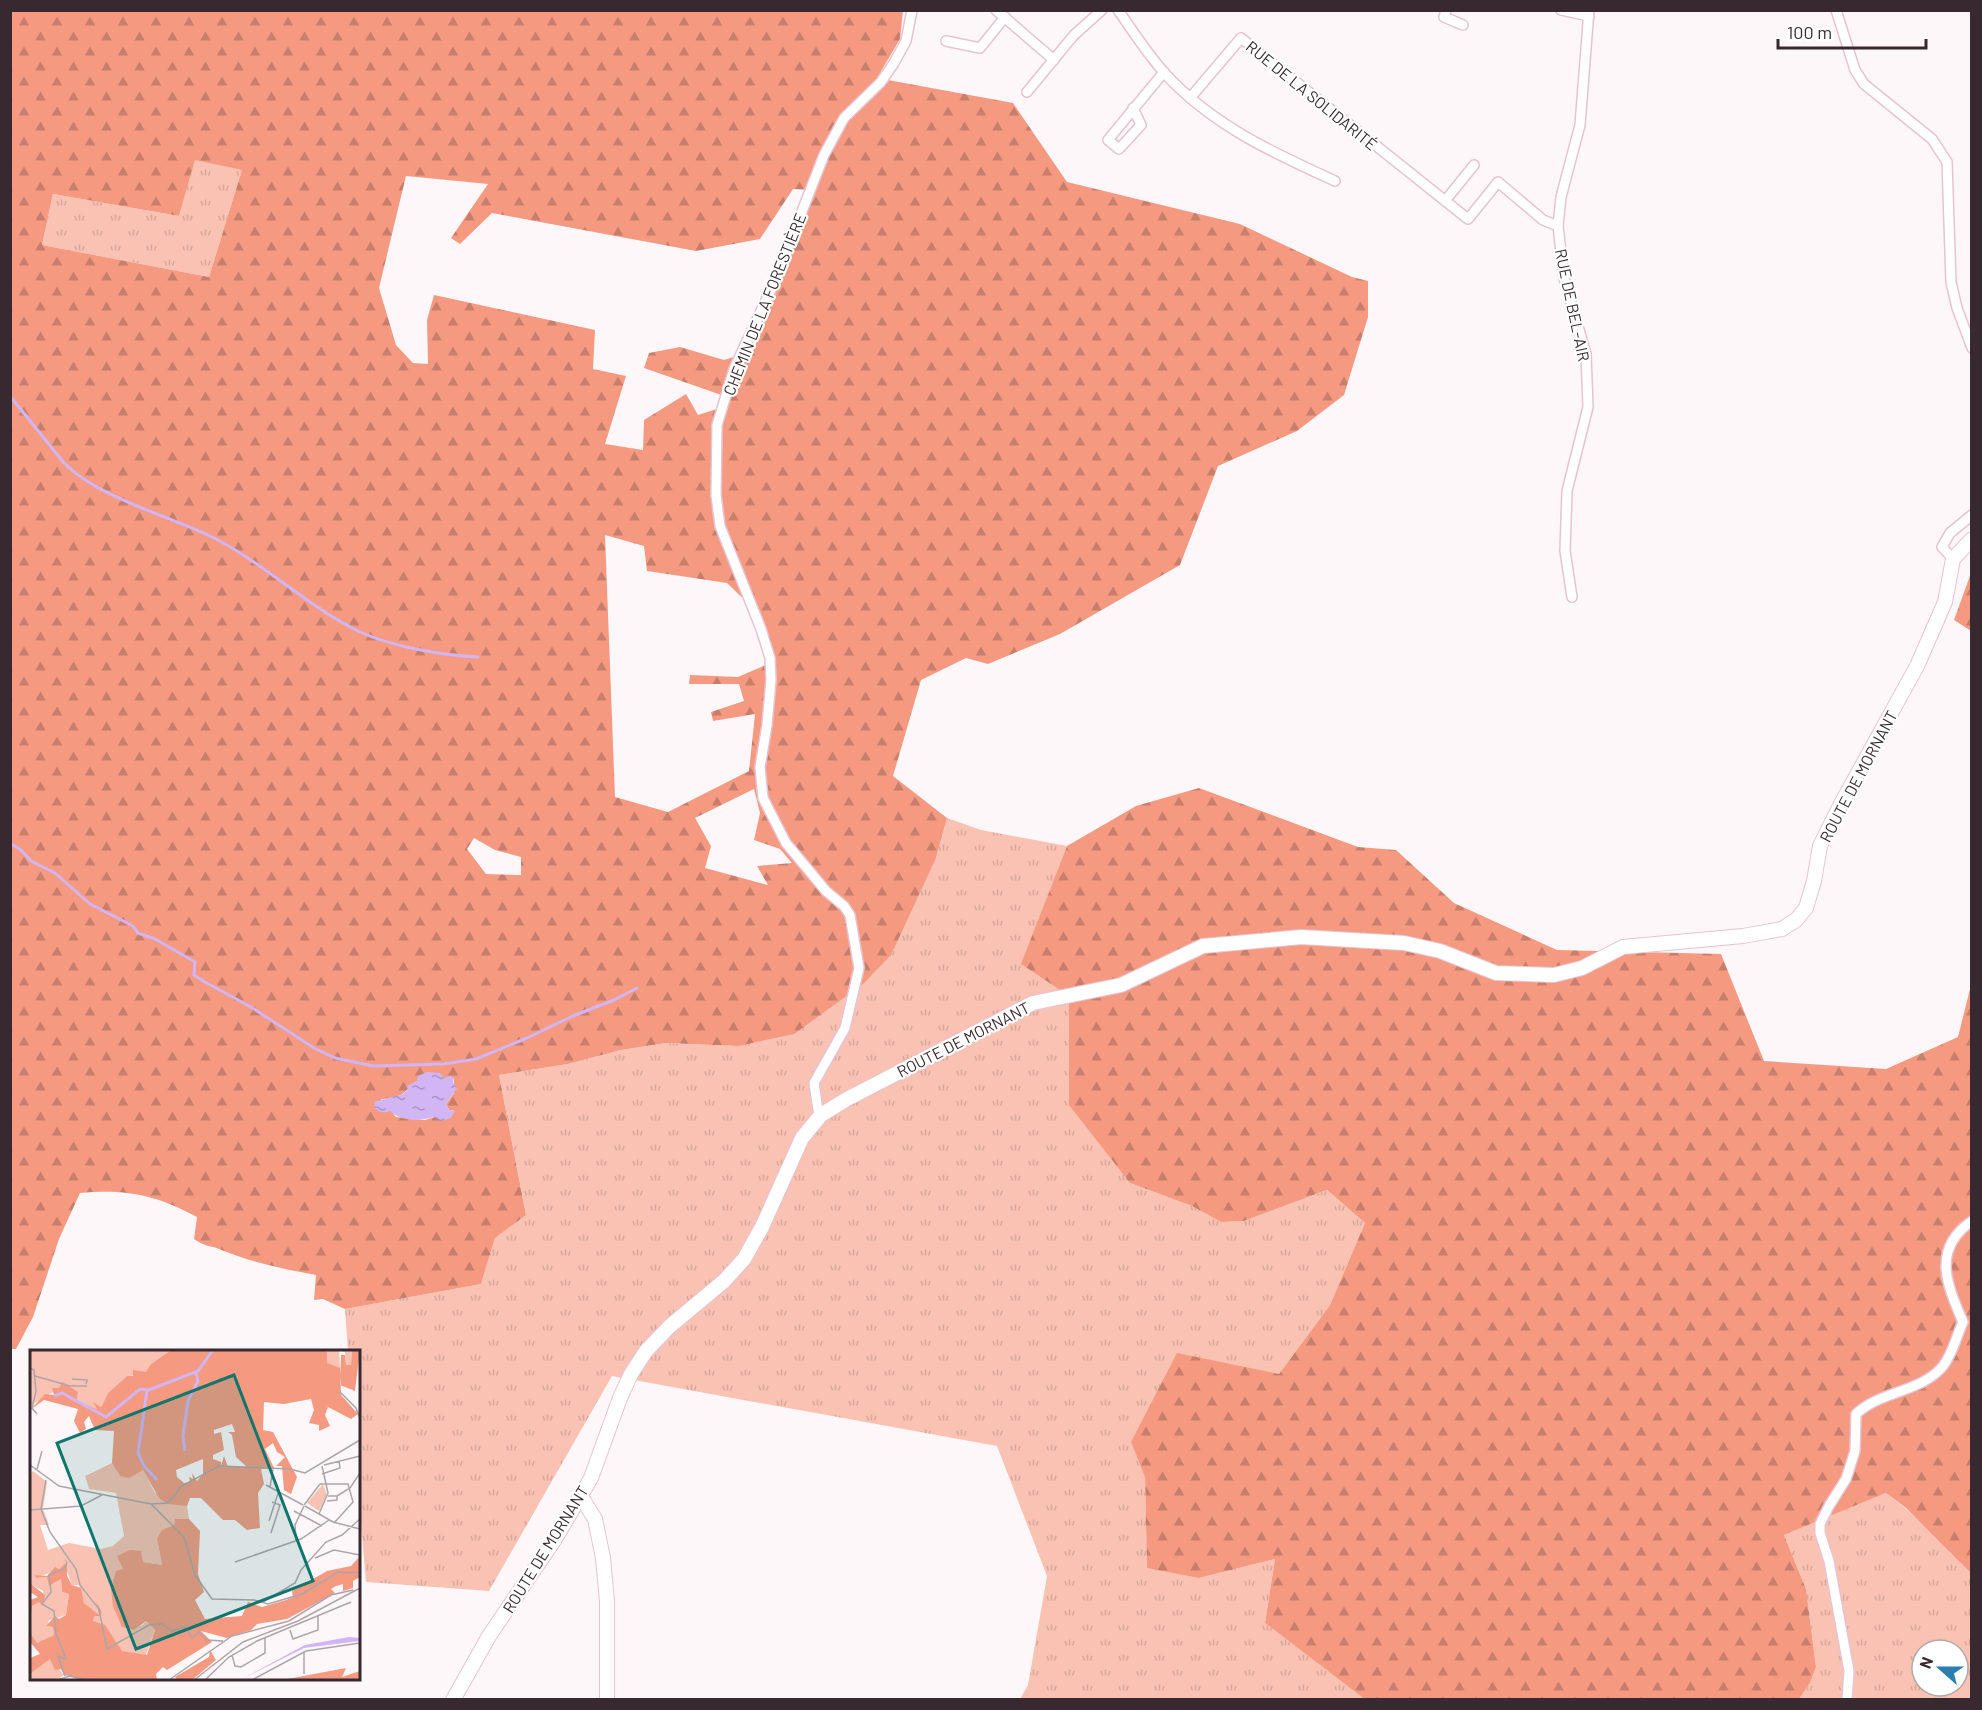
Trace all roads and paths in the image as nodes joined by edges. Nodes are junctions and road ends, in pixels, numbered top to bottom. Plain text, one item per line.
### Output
1 (912, 10) edge
2 (996, 10) edge
3 (1102, 10) edge
4 (1118, 10) edge
5 (1446, 10) edge
6 (1561, 10) edge
7 (1836, 10) edge
8 (1589, 13) edge
9 (1005, 17) junction
10 (1463, 25) dead end
11 (946, 41) dead end
12 (1054, 60) junction
13 (1164, 72) junction
14 (1027, 92) dead end
15 (1190, 98) junction
16 (1133, 108) dead end
17 (1474, 165) dead end
18 (1335, 182) dead end
19 (1446, 201) junction
20 (1558, 226) junction
21 (1971, 348) edge
22 (1971, 514) edge
23 (1971, 539) edge
24 (1953, 559) junction
25 (1572, 597) dead end
26 (821, 1115) junction
27 (1971, 1221) edge
28 (580, 1495) junction
29 (453, 1700) edge
30 (607, 1700) edge
31 (1847, 1700) edge

1 - 26 street, CHEMIN DE LA FORESTIÈRE
2 - 9 street
3 - 12 street
4 - 13 street
5 - 10 street
6 - 8 street
7 - 21 street
8 - 20 street, RUE DE BEL-AIR
9 - 11 street
9 - 12 street
12 - 14 street
13 - 15 street
13 - 16 street
15 - 18 street
15 - 19 street, RUE DE LA SOLIDARITÉ
17 - 19 street
19 - 20 street, RUE DE BEL-AIR
20 - 25 street, RUE DE BEL-AIR
22 - 24 street
23 - 24 main road
24 - 26 main road, ROUTE DE MORNANT
26 - 28 main road, ROUTE DE MORNANT
27 - 31 street
28 - 29 main road, ROUTE DE MORNANT
28 - 30 main road

